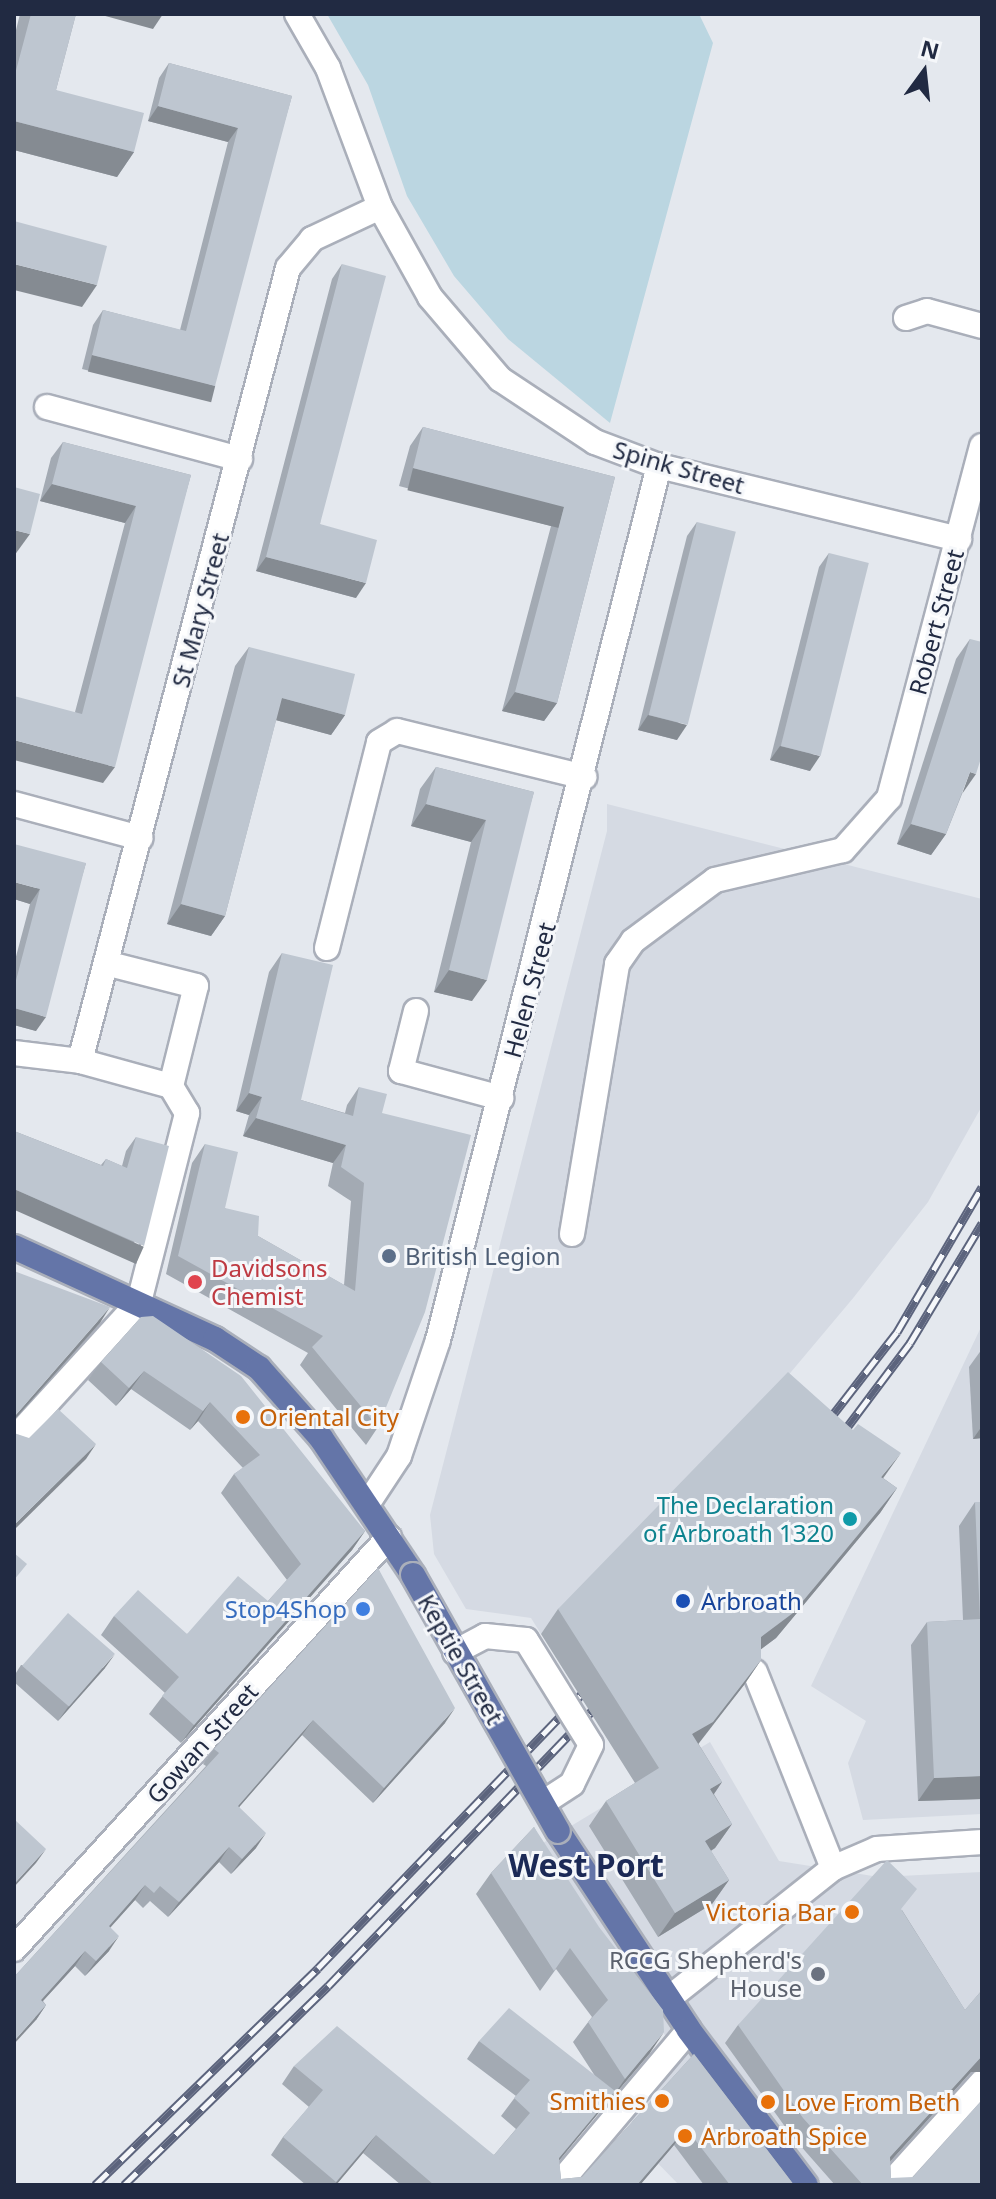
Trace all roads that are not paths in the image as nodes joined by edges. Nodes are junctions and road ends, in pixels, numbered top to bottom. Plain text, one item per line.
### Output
1 (297, 14) edge
2 (380, 207) junction
3 (906, 318) dead end
4 (982, 326) edge
5 (47, 407) dead end
6 (982, 446) edge
7 (240, 459) junction
8 (659, 466) junction
9 (959, 539) junction
10 (584, 777) junction
11 (14, 804) edge
12 (140, 838) junction
13 (327, 948) dead end
14 (106, 963) junction
15 (416, 1011) dead end
16 (14, 1053) edge
17 (80, 1061) junction
18 (171, 1086) junction
19 (501, 1098) junction
20 (572, 1234) dead end
21 (14, 1247) edge
22 (139, 1302) junction
23 (14, 1439) edge
24 (368, 1503) junction
25 (389, 1537) junction
26 (455, 1652) junction
27 (755, 1672) edge
28 (543, 1803) junction
29 (982, 1842) edge
30 (833, 1868) junction
31 (14, 1949) edge
32 (668, 1999) junction
33 (689, 2030) junction
34 (982, 2082) edge
35 (558, 2185) edge
36 (806, 2185) edge
37 (889, 2185) edge

1 - 2 street, Spink Street
2 - 7 street, St Mary Street
2 - 8 street, Spink Street
3 - 4 street
5 - 7 street
6 - 9 street, Robert Street
7 - 12 street, St Mary Street
8 - 9 street, Spink Street
8 - 10 street, Helen Street
9 - 20 street, Robert Street
10 - 13 street
10 - 19 street, Helen Street
11 - 12 street
12 - 14 street, St Mary Street
14 - 17 street, St Mary Street
14 - 18 street
15 - 19 street
16 - 17 street
17 - 18 street
18 - 22 street
19 - 24 street, Helen Street
21 - 22 main road, Keptie Street
22 - 23 street
22 - 24 main road, Keptie Street
24 - 25 main road, Keptie Street
25 - 26 main road, Keptie Street, bridge
25 - 31 street, Gowan Street
26 - 28 main road, Keptie Street, bridge
26 - 28 street, bridge
27 - 30 street
28 - 32 main road, Keptie Street, bridge
29 - 30 street
30 - 32 street
32 - 33 main road, Keptie Street
33 - 35 street
33 - 36 main road, Keptie Street
34 - 37 street

